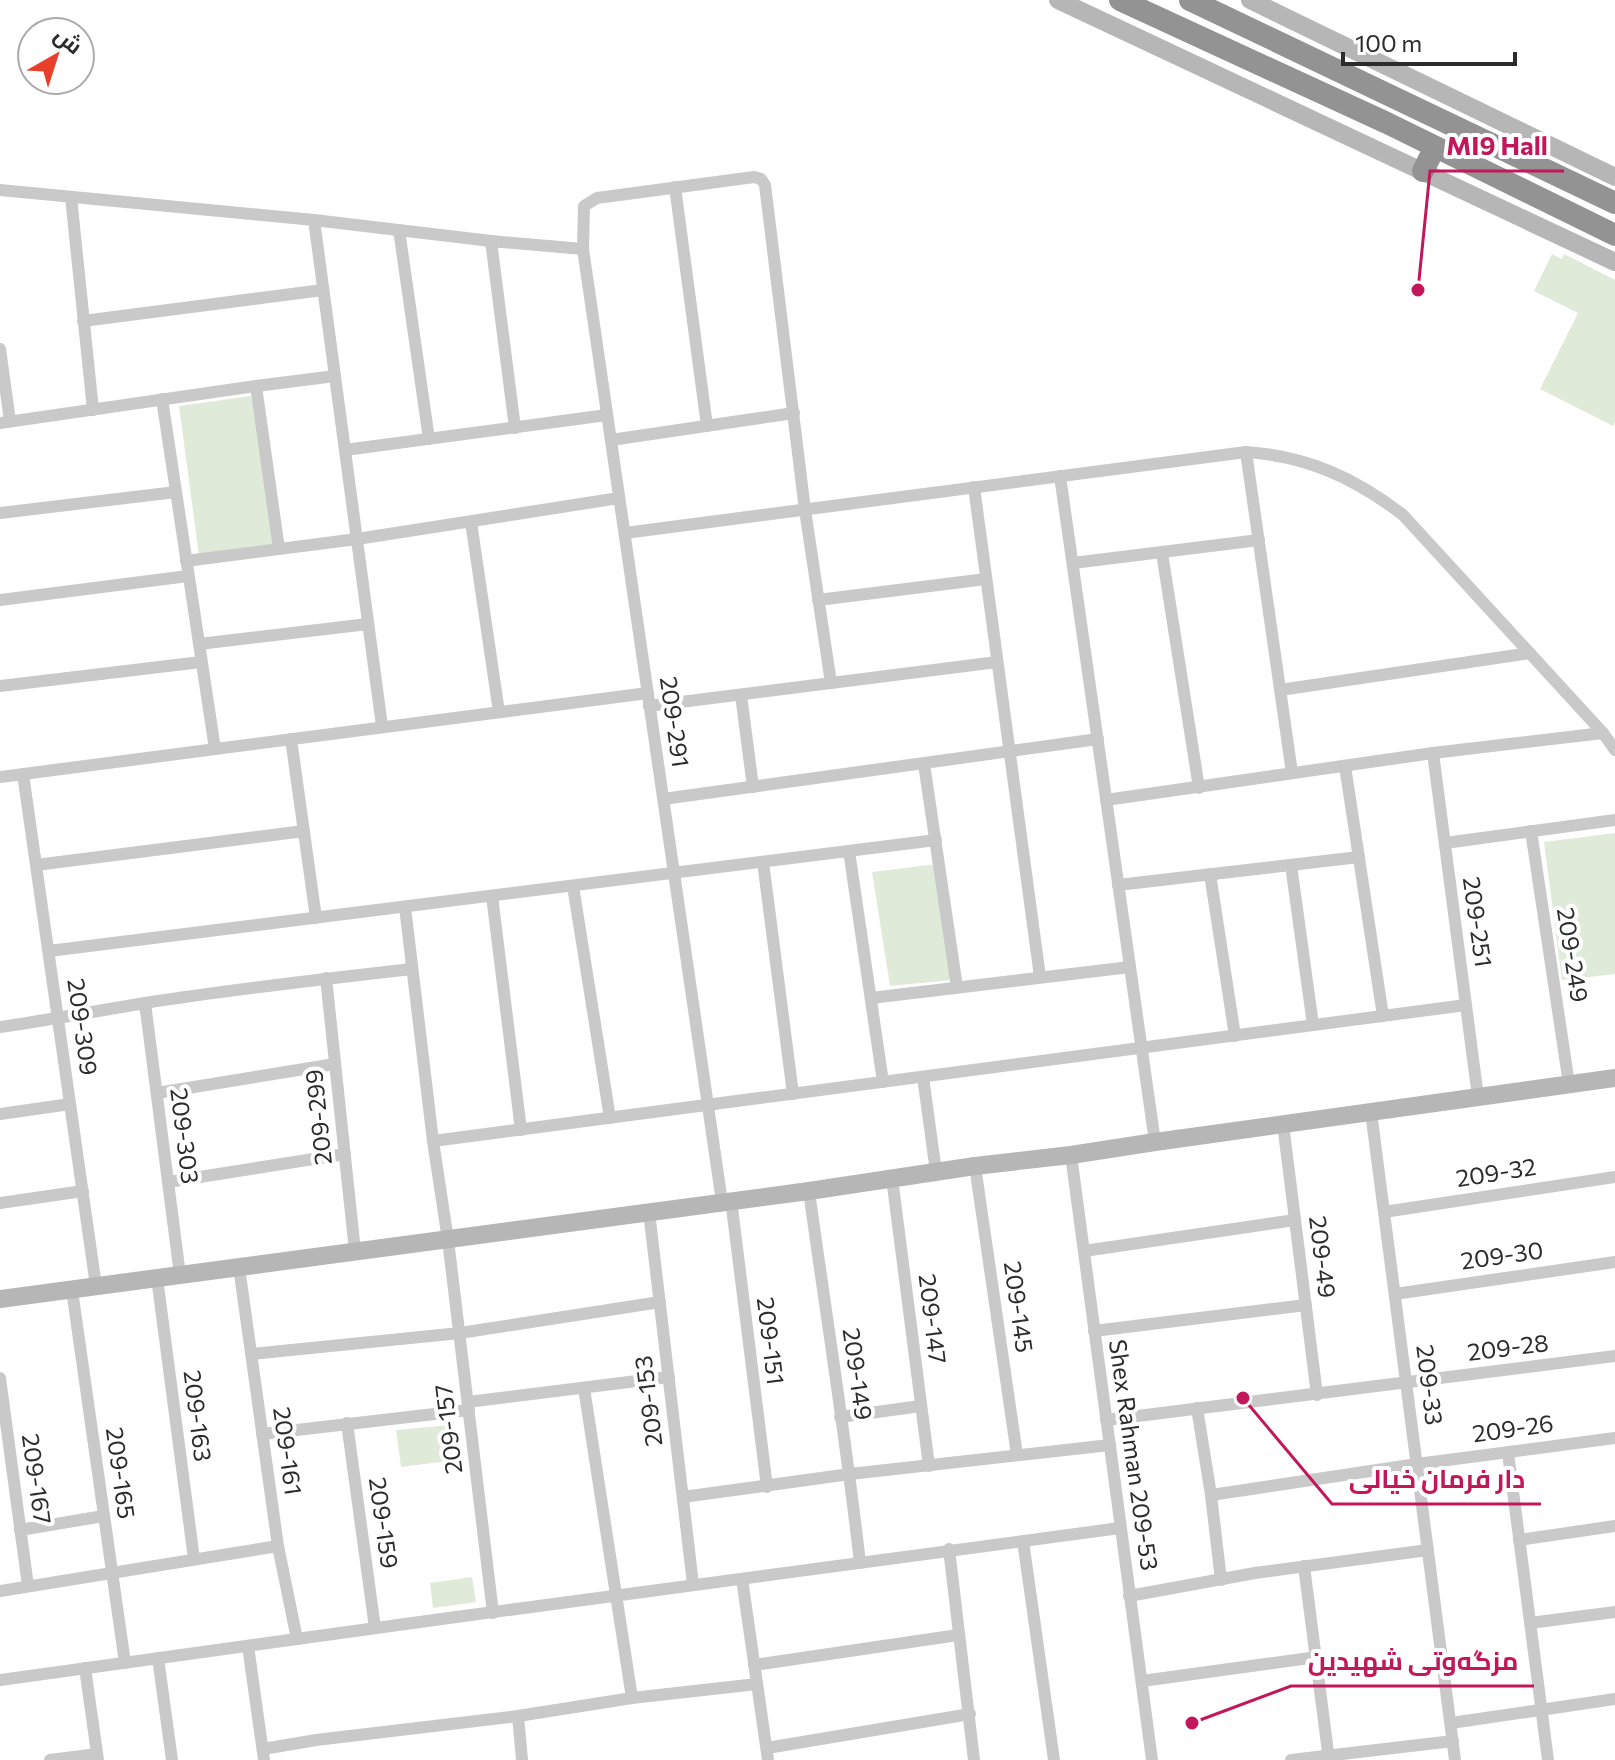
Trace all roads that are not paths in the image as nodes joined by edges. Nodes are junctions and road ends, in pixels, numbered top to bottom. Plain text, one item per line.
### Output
1 (1058, 0) edge
2 (1120, 0) edge
3 (1190, 0) edge
4 (1250, 0) edge
5 (1214, 11) junction
6 (1203, 38) junction
7 (1435, 147) junction
8 (1423, 171) junction
9 (1615, 177) edge
10 (675, 187) junction
11 (0, 190) edge
12 (71, 197) junction
13 (1612, 199) edge
14 (314, 220) junction
15 (1590, 223) junction
16 (399, 230) junction
17 (1615, 235) edge
18 (491, 241) junction
19 (1615, 246) edge
20 (583, 249) junction
21 (1615, 262) edge
22 (323, 290) junction
23 (83, 321) junction
24 (0, 349) edge
25 (335, 376) junction
26 (256, 386) junction
27 (162, 399) junction
28 (93, 410) junction
29 (794, 413) junction
30 (607, 415) junction
31 (5, 422) edge
32 (707, 426) junction
33 (515, 428) junction
34 (429, 439) junction
35 (611, 440) junction
36 (345, 450) junction
37 (1246, 452) junction
38 (1060, 476) junction
39 (974, 487) junction
40 (176, 492) junction
41 (619, 498) junction
42 (805, 510) junction
43 (0, 513) edge
44 (471, 522) junction
45 (625, 533) junction
46 (357, 539) junction
47 (1259, 540) junction
48 (279, 549) junction
49 (1162, 553) junction
50 (186, 561) junction
51 (1073, 563) junction
52 (188, 576) junction
53 (986, 579) junction
54 (0, 600) edge
55 (818, 600) junction
56 (368, 624) junction
57 (199, 644) junction
58 (1530, 653) junction
59 (201, 662) junction
60 (997, 662) junction
61 (831, 683) junction
62 (0, 686) edge
63 (1280, 690) junction
64 (741, 695) junction
65 (648, 699) junction
66 (499, 712) junction
67 (382, 726) junction
68 (1603, 733) junction
69 (291, 739) junction
70 (1098, 739) junction
71 (215, 749) junction
72 (1615, 750) edge
73 (1010, 752) junction
74 (1433, 753) junction
75 (924, 764) junction
76 (1345, 766) junction
77 (1292, 773) junction
78 (23, 774) junction
79 (0, 777) edge
80 (753, 787) junction
81 (1199, 788) junction
82 (663, 799) junction
83 (1106, 800) junction
84 (1615, 820) edge
85 (304, 831) junction
86 (1531, 831) junction
87 (936, 840) junction
88 (1445, 843) junction
89 (849, 851) junction
90 (1359, 857) junction
91 (763, 862) junction
92 (36, 865) junction
93 (1291, 865) junction
94 (674, 873) junction
95 (1210, 874) junction
96 (1118, 885) junction
97 (573, 886) junction
98 (492, 896) junction
99 (405, 907) junction
100 (316, 918) junction
101 (49, 951) junction
102 (1130, 967) junction
103 (412, 969) junction
104 (1040, 977) junction
105 (326, 978) junction
106 (957, 987) junction
107 (871, 998) junction
108 (145, 1003) junction
109 (1466, 1005) junction
110 (1383, 1016) junction
111 (58, 1019) junction
112 (1313, 1025) junction
113 (0, 1027) edge
114 (1235, 1036) junction
115 (1141, 1048) junction
116 (335, 1064) junction
117 (923, 1077) junction
118 (1615, 1078) edge
119 (883, 1082) junction
120 (1569, 1084) junction
121 (157, 1093) junction
122 (793, 1094) junction
123 (1478, 1097) junction
124 (70, 1104) junction
125 (708, 1105) junction
126 (1371, 1112) junction
127 (0, 1114) edge
128 (610, 1118) junction
129 (1283, 1124) junction
130 (521, 1130) junction
131 (433, 1141) junction
132 (1155, 1142) junction
133 (345, 1154) junction
134 (1071, 1155) junction
135 (975, 1166) junction
136 (936, 1172) junction
137 (1615, 1177) edge
138 (892, 1178) junction
139 (168, 1182) junction
140 (83, 1191) junction
141 (809, 1191) junction
142 (726, 1201) junction
143 (0, 1203) edge
144 (649, 1212) junction
145 (1384, 1212) junction
146 (1295, 1220) junction
147 (448, 1240) junction
148 (355, 1251) junction
149 (1084, 1251) junction
150 (1615, 1262) edge
151 (239, 1267) junction
152 (180, 1275) junction
153 (157, 1278) junction
154 (96, 1286) junction
155 (72, 1290) junction
156 (1395, 1294) junction
157 (0, 1299) edge
158 (660, 1302) junction
159 (1306, 1305) junction
160 (1094, 1331) junction
161 (460, 1333) junction
162 (251, 1354) junction
163 (1615, 1356) edge
164 (669, 1377) junction
165 (0, 1378) edge
166 (1406, 1383) junction
167 (584, 1388) junction
168 (1317, 1395) junction
169 (468, 1406) junction
170 (921, 1406) junction
171 (1197, 1408) junction
172 (840, 1417) junction
173 (1106, 1420) junction
174 (347, 1423) junction
175 (262, 1434) junction
176 (1615, 1438) edge
177 (1110, 1445) junction
178 (1508, 1453) junction
179 (1017, 1455) junction
180 (1417, 1464) junction
181 (929, 1466) junction
182 (850, 1474) junction
183 (767, 1487) junction
184 (1211, 1495) junction
185 (683, 1497) junction
186 (104, 1516) junction
187 (1615, 1526) edge
188 (1120, 1528) junction
189 (20, 1530) junction
190 (1519, 1540) junction
191 (1023, 1541) junction
192 (278, 1546) junction
193 (949, 1549) junction
194 (1428, 1550) junction
195 (194, 1559) junction
196 (860, 1563) junction
197 (1304, 1566) junction
198 (112, 1572) junction
199 (742, 1579) junction
200 (1221, 1580) junction
201 (693, 1584) junction
202 (28, 1586) junction
203 (0, 1591) edge
204 (617, 1594) junction
205 (1129, 1596) junction
206 (1615, 1612) edge
207 (493, 1613) junction
208 (1530, 1623) junction
209 (375, 1628) junction
210 (958, 1635) junction
211 (297, 1639) junction
212 (248, 1646) junction
213 (1317, 1657) junction
214 (158, 1658) junction
215 (125, 1663) junction
216 (754, 1665) junction
217 (85, 1668) junction
218 (0, 1680) edge
219 (1142, 1681) junction
220 (757, 1684) junction
221 (632, 1698) junction
222 (1615, 1699) edge
223 (1542, 1709) junction
224 (970, 1714) junction
225 (518, 1716) junction
226 (1451, 1723) junction
227 (1453, 1741) junction
228 (263, 1754) edge
229 (768, 1754) edge
230 (97, 1757) edge
231 (1329, 1758) edge
232 (50, 1760) edge
233 (172, 1760) edge
234 (522, 1760) edge
235 (974, 1760) edge
236 (1054, 1760) edge
237 (1152, 1760) edge
238 (1291, 1760) edge
239 (1455, 1760) edge
240 (1548, 1760) edge

1 - 8 street
2 - 6 highway
3 - 5 highway
4 - 9 street
5 - 6 highway
5 - 13 highway
6 - 7 highway
7 - 8 highway
7 - 15 highway
8 - 21 street
10 - 20 street, 209-291
10 - 29 street
10 - 32 street
11 - 12 street
12 - 14 street
12 - 23 street
14 - 16 street
14 - 22 street
15 - 17 highway
15 - 19 highway
16 - 18 street
16 - 34 street
18 - 20 street
18 - 33 street
20 - 30 street, 209-291
22 - 23 street
22 - 25 street
23 - 28 street
24 - 31 street
25 - 26 street
25 - 36 street
26 - 27 street
26 - 48 street
27 - 28 street
27 - 40 street
28 - 31 street
29 - 32 street
29 - 42 street
30 - 33 street
30 - 35 street, 209-291
32 - 35 street
33 - 34 street
34 - 36 street
35 - 41 street, 209-291
36 - 46 street
37 - 38 street
37 - 47 street
37 - 58 street
38 - 39 street
38 - 51 street
39 - 42 street
39 - 53 street
40 - 43 street
40 - 50 street
41 - 44 street
41 - 45 street, 209-291
42 - 45 street
42 - 55 street
44 - 46 street
44 - 66 street
45 - 65 street, 209-291
46 - 48 street
46 - 56 street
47 - 49 street
47 - 63 street
48 - 50 street
49 - 51 street
49 - 81 street
50 - 52 street
51 - 70 street
52 - 54 street
52 - 57 street
53 - 55 street
53 - 60 street
55 - 61 street
56 - 57 street
56 - 67 street
57 - 59 street
58 - 63 street
58 - 68 street
59 - 62 street
59 - 71 street
60 - 61 street
60 - 73 street
61 - 64 street
63 - 77 street
64 - 65 street
64 - 80 street
65 - 66 street
65 - 82 street, 209-291
66 - 67 street
67 - 69 street
68 - 72 street
68 - 74 street
69 - 71 street
69 - 85 street
70 - 73 street
70 - 83 street
71 - 78 street
73 - 75 street
73 - 104 street
74 - 76 street
74 - 88 street, 209-251
75 - 80 street
75 - 87 street
76 - 77 street
76 - 90 street
77 - 81 street
78 - 79 street
78 - 92 street, 209-309
80 - 82 street
81 - 83 street
82 - 94 street, 209-291
83 - 96 street
84 - 86 street
85 - 92 street
85 - 100 street
86 - 88 street
86 - 120 street, 209-249
87 - 89 street
87 - 106 street
88 - 109 street, 209-251
89 - 91 street
89 - 107 street
90 - 93 street
90 - 110 street
91 - 94 street
91 - 122 street
92 - 101 street, 209-309
93 - 95 street
93 - 112 street
94 - 97 street
94 - 125 street, 209-291
95 - 96 street
95 - 114 street
96 - 102 street
97 - 98 street
97 - 128 street
98 - 99 street
98 - 130 street
99 - 100 street
99 - 103 street, 209-157
100 - 101 street
101 - 111 street, 209-309
102 - 104 street
102 - 115 street
103 - 105 street
103 - 131 street, 209-157
104 - 106 street
105 - 108 street
105 - 116 street, 209-299
106 - 107 street
107 - 119 street
108 - 111 street
108 - 121 street, 209-303
109 - 110 street
109 - 123 street, 209-251
110 - 112 street
111 - 113 street
111 - 124 street, 209-309
112 - 114 street
114 - 115 street
115 - 117 street
115 - 132 street
116 - 121 street
116 - 133 street, 209-299
117 - 119 street
117 - 136 street
118 - 120 street
119 - 122 street
120 - 123 street
121 - 139 street, 209-303
122 - 125 street
123 - 126 street
124 - 127 street
124 - 140 street, 209-309
125 - 128 street
125 - 142 street, 209-291
126 - 129 street
126 - 145 street, 209-33
128 - 130 street
129 - 132 street
129 - 146 street, 209-49
130 - 131 street
131 - 147 street, 209-157
132 - 134 street
133 - 139 street
133 - 148 street, 209-299
134 - 135 street
134 - 149 street, Shex Rahman 209-53
135 - 136 street
135 - 179 street, 209-145
136 - 138 street
137 - 145 street, 209-32
138 - 141 street
138 - 170 street, 209-147
139 - 152 street, 209-303
140 - 143 street
140 - 154 street, 209-309
141 - 142 street
141 - 172 street, 209-149
142 - 144 street
142 - 183 street, 209-151
144 - 147 street
144 - 158 street, 209-153
145 - 156 street, 209-33
146 - 149 street
146 - 159 street, 209-49
147 - 148 street
147 - 161 street, 209-157
148 - 151 street
149 - 160 street, Shex Rahman 209-53
150 - 156 street, 209-30
151 - 152 street
151 - 162 street, 209-161
152 - 153 street
153 - 154 street
153 - 195 street, 209-163
154 - 155 street
155 - 157 street
155 - 186 street, 209-165
156 - 166 street, 209-33
158 - 161 street
158 - 164 street, 209-153
159 - 160 street
159 - 168 street, 209-49
160 - 173 street, Shex Rahman 209-53
161 - 162 street
161 - 169 street, 209-157
162 - 175 street, 209-161
163 - 166 street, 209-28
164 - 167 street
164 - 185 street, 209-153
165 - 189 street, 209-167
166 - 168 street, 209-28
166 - 180 street, 209-33
167 - 169 street
167 - 204 street
168 - 171 street, 209-28
169 - 174 street
169 - 207 street, 209-157
170 - 172 street
170 - 181 street, 209-147
171 - 173 street, 209-28
171 - 184 street
172 - 182 street, 209-149
173 - 177 street, Shex Rahman 209-53
174 - 175 street
174 - 209 street, 209-159
175 - 192 street, 209-161
176 - 178 street, 209-26
177 - 179 street
177 - 188 street, Shex Rahman 209-53
178 - 180 street, 209-26
178 - 190 street
179 - 181 street
180 - 184 street, 209-26
180 - 194 street, 209-33
181 - 182 street
182 - 183 street
182 - 196 street, 209-149
183 - 185 street
184 - 200 street
185 - 201 street, 209-153
186 - 189 street
186 - 198 street, 209-165
187 - 190 street
188 - 191 street
188 - 205 street, Shex Rahman 209-53
189 - 202 street, 209-167
190 - 208 street
191 - 193 street
191 - 236 street
192 - 195 street
192 - 211 street, 209-161
193 - 196 street
193 - 210 street
194 - 197 street
194 - 226 street, 209-33
195 - 198 street
196 - 199 street
197 - 200 street
197 - 213 street
198 - 202 street
198 - 215 street, 209-165
199 - 201 street
199 - 216 street
200 - 205 street
201 - 204 street
202 - 203 street
204 - 207 street
204 - 221 street
205 - 219 street, Shex Rahman 209-53
206 - 208 street
207 - 209 street
208 - 223 street
209 - 211 street
210 - 216 street
210 - 224 street
211 - 212 street
212 - 214 street
212 - 228 street
213 - 219 street
213 - 231 street
214 - 215 street
214 - 233 street
215 - 217 street
216 - 220 street
217 - 218 street
217 - 230 street
219 - 237 street, Shex Rahman 209-53
220 - 221 street
220 - 229 street
221 - 225 street
222 - 223 street
223 - 226 street
223 - 240 street
224 - 229 street
224 - 235 street
225 - 228 street
225 - 234 street
226 - 227 street, 209-33
227 - 231 street
227 - 239 street, 209-33
230 - 232 street
231 - 238 street

